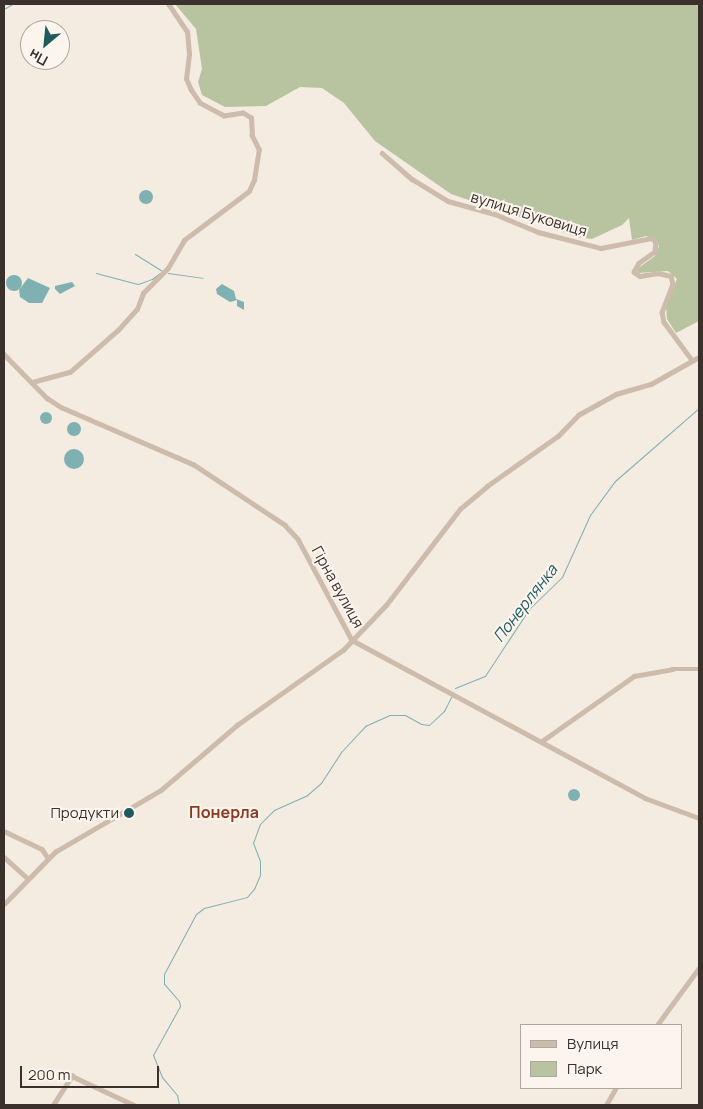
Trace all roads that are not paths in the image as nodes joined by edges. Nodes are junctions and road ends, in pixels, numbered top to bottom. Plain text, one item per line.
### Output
1 (168, 4) edge
2 (382, 153) dead end
3 (4, 354) edge
4 (699, 356) edge
5 (692, 360) junction
6 (32, 382) junction
7 (352, 640) junction
8 (699, 668) edge
9 (542, 741) junction
10 (699, 818) edge
11 (4, 831) edge
12 (4, 857) edge
13 (48, 858) junction
14 (27, 878) junction
15 (4, 904) edge
16 (699, 968) edge
17 (658, 1024) edge
18 (615, 1089) edge
19 (53, 1105) edge
20 (134, 1105) edge
21 (606, 1105) edge

1 - 6 street
2 - 5 street, вулиця Буковиця
3 - 6 street, Гірна вулиця
4 - 5 street
5 - 7 street
6 - 7 street, Гірна вулиця
7 - 9 street, Гірна вулиця
7 - 13 street
8 - 9 street
9 - 10 street, Гірна вулиця
11 - 13 street
12 - 14 street
13 - 14 street
14 - 15 street
16 - 17 street
18 - 21 street
19 - 20 street

